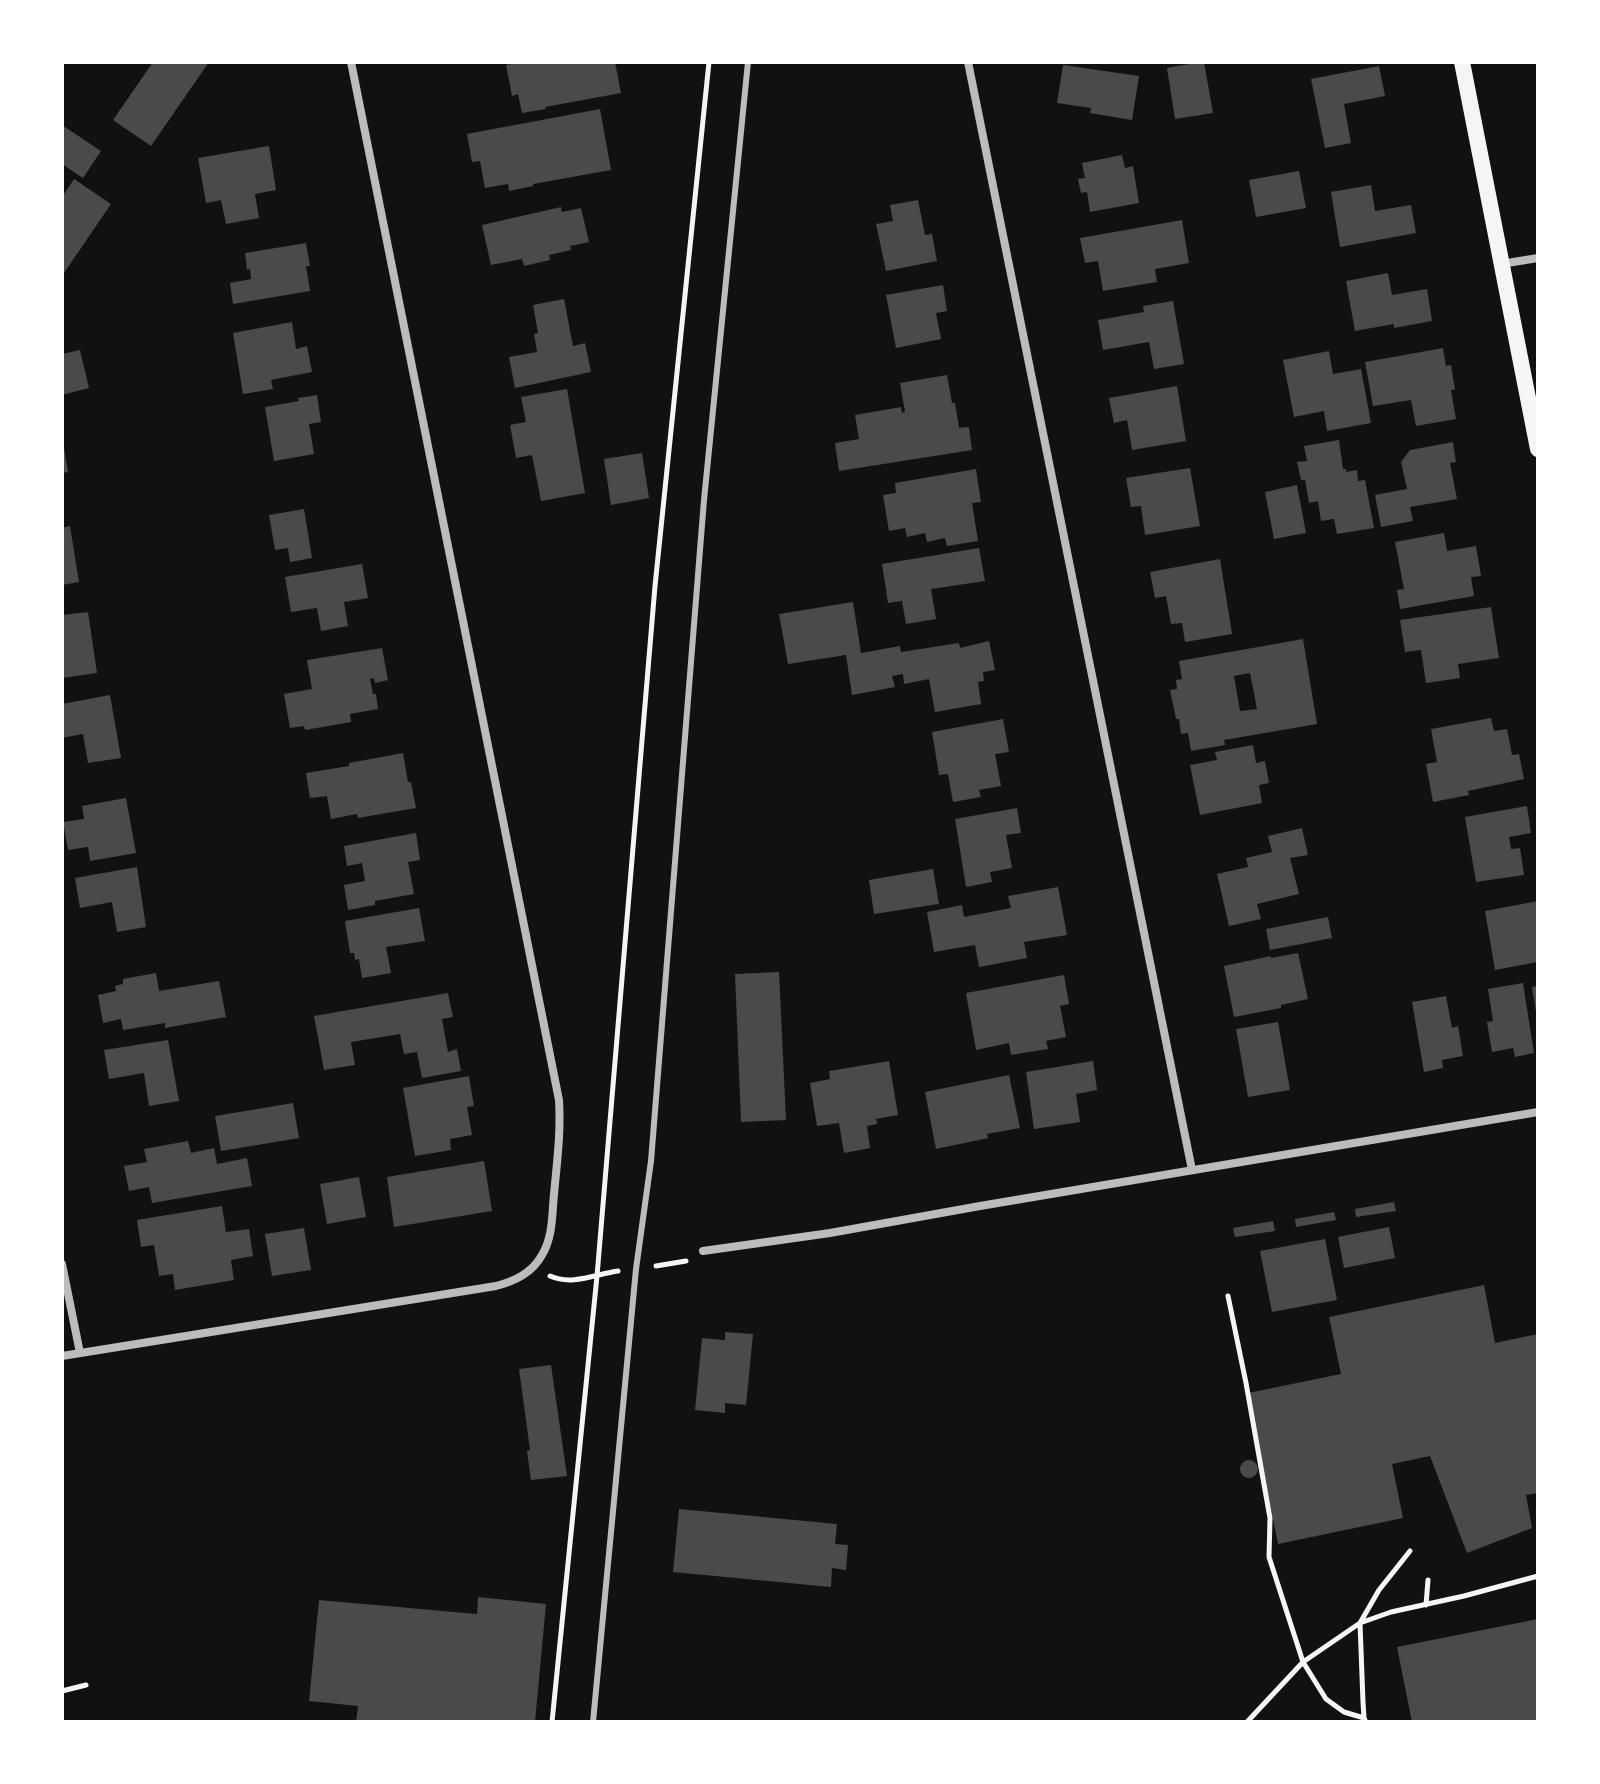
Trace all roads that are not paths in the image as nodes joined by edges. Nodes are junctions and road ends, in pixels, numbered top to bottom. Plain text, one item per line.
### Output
1 (351, 62) edge
2 (748, 62) edge
3 (968, 62) edge
4 (1462, 62) edge
5 (1538, 258) edge
6 (1501, 264) junction
7 (1538, 449) edge
8 (1538, 1112) edge
9 (1192, 1170) junction
10 (703, 1251) dead end
11 (62, 1264) edge
12 (80, 1353) junction
13 (62, 1356) edge
14 (593, 1722) edge

1 - 12 street
2 - 14 lane
3 - 9 street
4 - 6 main road
5 - 6 street
6 - 7 main road
8 - 9 street
9 - 10 street
11 - 12 street
12 - 13 street

